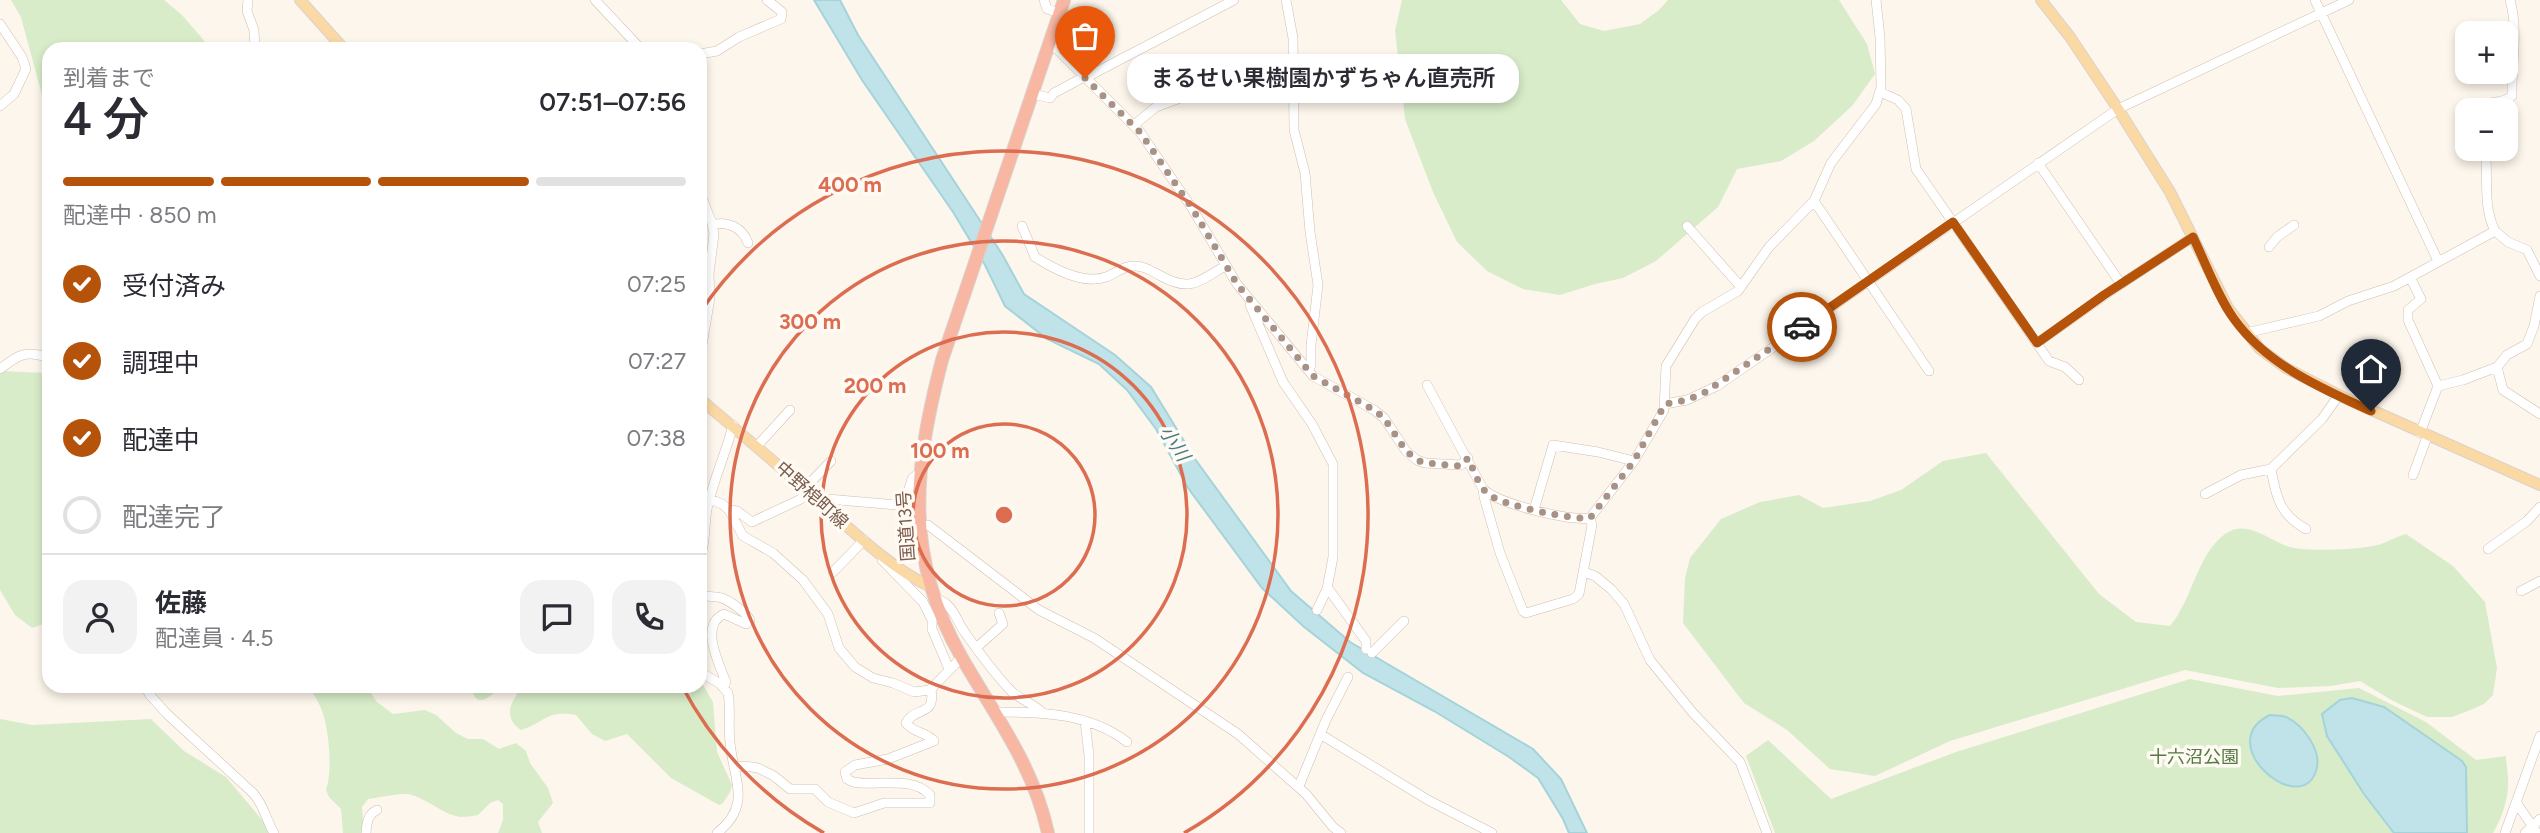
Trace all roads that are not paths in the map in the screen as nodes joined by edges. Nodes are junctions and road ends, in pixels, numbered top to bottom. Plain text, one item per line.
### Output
1 (248, 0) edge
2 (300, 0) edge
3 (595, 0) edge
4 (766, 0) edge
5 (1044, 0) edge
6 (1234, 0) edge
7 (1286, 0) edge
8 (1875, 0) edge
9 (2041, 0) edge
10 (2315, 0) edge
11 (2348, 0) edge
12 (2510, 0) edge
13 (1062, 6) edge
14 (2321, 13) junction
15 (0, 24) edge
16 (255, 42) edge
17 (338, 42) edge
18 (634, 42) edge
19 (1050, 42) junction
20 (707, 53) edge
21 (1085, 77) junction
22 (1196, 92) dead end
23 (1880, 92) junction
24 (1033, 94) junction
25 (2510, 98) edge
26 (0, 106) edge
27 (2118, 109) junction
28 (1134, 125) junction
29 (2487, 161) edge
30 (2038, 163) junction
31 (1814, 201) junction
32 (707, 210) edge
33 (1953, 222) junction
34 (713, 225) junction
35 (2294, 225) dead end
36 (1022, 226) dead end
37 (1687, 226) dead end
38 (2495, 231) junction
39 (2193, 237) junction
40 (748, 243) dead end
41 (2269, 247) dead end
42 (2438, 261) junction
43 (1224, 266) junction
44 (709, 274) joint
45 (2540, 276) edge
46 (2410, 277) junction
47 (1868, 281) junction
48 (2120, 284) junction
49 (1741, 287) junction
50 (2540, 296) edge
51 (1250, 300) junction
52 (707, 316) edge
53 (2537, 327) edge
54 (2246, 333) junction
55 (2037, 343) junction
56 (42, 356) edge
57 (2497, 367) junction
58 (0, 369) edge
59 (1309, 371) junction
60 (1929, 371) dead end
61 (2079, 380) dead end
62 (1427, 385) dead end
63 (2438, 386) junction
64 (2339, 395) junction
65 (1665, 404) junction
66 (707, 405) edge
67 (789, 410) dead end
68 (2540, 414) edge
69 (733, 425) junction
70 (2423, 435) junction
71 (757, 446) junction
72 (1468, 458) junction
73 (831, 461) dead end
74 (1634, 461) junction
75 (2271, 469) junction
76 (920, 471) junction
77 (2413, 475) dead end
78 (2540, 485) edge
79 (1483, 489) junction
80 (867, 490) dead end
81 (809, 493) junction
82 (2205, 494) dead end
83 (707, 495) edge
84 (707, 501) edge
85 (860, 501) junction
86 (2540, 507) edge
87 (903, 508) junction
88 (729, 510) junction
89 (1534, 510) junction
90 (915, 516) dead end
91 (1590, 518) junction
92 (928, 525) dead end
93 (2306, 529) dead end
94 (862, 539) junction
95 (2488, 549) dead end
96 (877, 550) junction
97 (832, 569) dead end
98 (1584, 572) junction
99 (2540, 581) edge
100 (929, 586) junction
101 (1327, 587) junction
102 (2521, 591) dead end
103 (707, 597) edge
104 (934, 599) junction
105 (1317, 610) dead end
106 (999, 612) dead end
107 (1404, 621) dead end
108 (976, 648) junction
109 (962, 657) junction
110 (949, 669) junction
111 (707, 676) edge
112 (1348, 677) dead end
113 (724, 687) junction
114 (931, 690) junction
115 (150, 693) edge
116 (997, 712) junction
117 (1043, 713) junction
118 (1085, 721) junction
119 (1320, 734) junction
120 (2540, 736) edge
121 (1127, 742) dead end
122 (2536, 762) edge
123 (734, 767) junction
124 (1298, 786) junction
125 (2516, 802) junction
126 (377, 810) dead end
127 (2534, 828) edge
128 (274, 833) edge
129 (366, 833) edge
130 (717, 833) edge
131 (1048, 833) edge
132 (1089, 833) edge
133 (1341, 833) edge
134 (1492, 833) edge
135 (1767, 833) edge
136 (2505, 833) edge

1 - 16 street
2 - 17 main road
3 - 18 street
4 - 20 street
5 - 13 street
6 - 21 street
7 - 59 street
8 - 23 street
9 - 27 main road
10 - 14 street
11 - 14 street
12 - 25 street
13 - 19 highway, 国道13号
14 - 27 street
14 - 42 street
15 - 26 street
19 - 21 street
19 - 24 highway, 国道13号
21 - 24 street
21 - 28 street
22 - 28 street
23 - 31 street
23 - 33 street
24 - 76 highway, 国道13号
27 - 30 street
27 - 39 main road
28 - 43 street
29 - 38 street
30 - 33 street
30 - 48 street
31 - 47 street
31 - 49 street
32 - 34 street
33 - 47 street
33 - 55 street
34 - 40 street
34 - 44 street
35 - 41 street
36 - 43 street
37 - 49 street
38 - 42 street
38 - 45 street
39 - 48 street
39 - 54 main road
42 - 46 street
43 - 51 street
44 - 52 street
46 - 54 street
46 - 63 street
47 - 60 street
47 - 65 street
48 - 55 street
49 - 65 street
50 - 53 street
51 - 59 street
51 - 101 street
53 - 57 street
54 - 64 main road
55 - 61 street
56 - 58 street
57 - 63 street
57 - 68 street
59 - 72 street
62 - 72 street
63 - 70 street
64 - 70 main road
64 - 75 street
65 - 74 street
66 - 69 main road, 中野梍町線
67 - 71 street
69 - 71 main road, 中野梍町線
69 - 83 street
70 - 77 street
70 - 78 main road
71 - 81 main road, 中野梍町線
72 - 79 street
73 - 81 street
74 - 89 street
74 - 91 street
75 - 82 street
75 - 93 street
76 - 87 street
76 - 100 highway, 国道13号
79 - 89 street
79 - 98 street
80 - 85 street
81 - 85 street
81 - 88 street
81 - 94 main road, 中野梍町線
84 - 88 street
85 - 87 street
86 - 95 street
87 - 90 street
88 - 114 street
89 - 91 street
91 - 98 street
92 - 124 street
94 - 96 main road, 中野梍町線
94 - 97 street
96 - 100 main road, 中野梍町線
96 - 110 street
98 - 135 street
99 - 102 street
100 - 104 highway, 国道13号
101 - 105 street
101 - 107 street
103 - 113 street
104 - 108 street
104 - 109 highway, 国道13号
106 - 108 street
108 - 117 street
109 - 110 street
109 - 116 highway, 国道13号
110 - 114 street
111 - 113 street
112 - 119 street
113 - 123 street
114 - 123 street
115 - 128 street
116 - 117 street
116 - 131 highway, 国道13号
117 - 118 street
118 - 121 street
118 - 132 street
119 - 124 street
119 - 134 street
120 - 122 street
122 - 125 street
123 - 130 street
124 - 133 street
125 - 127 street
125 - 136 street
126 - 129 street

